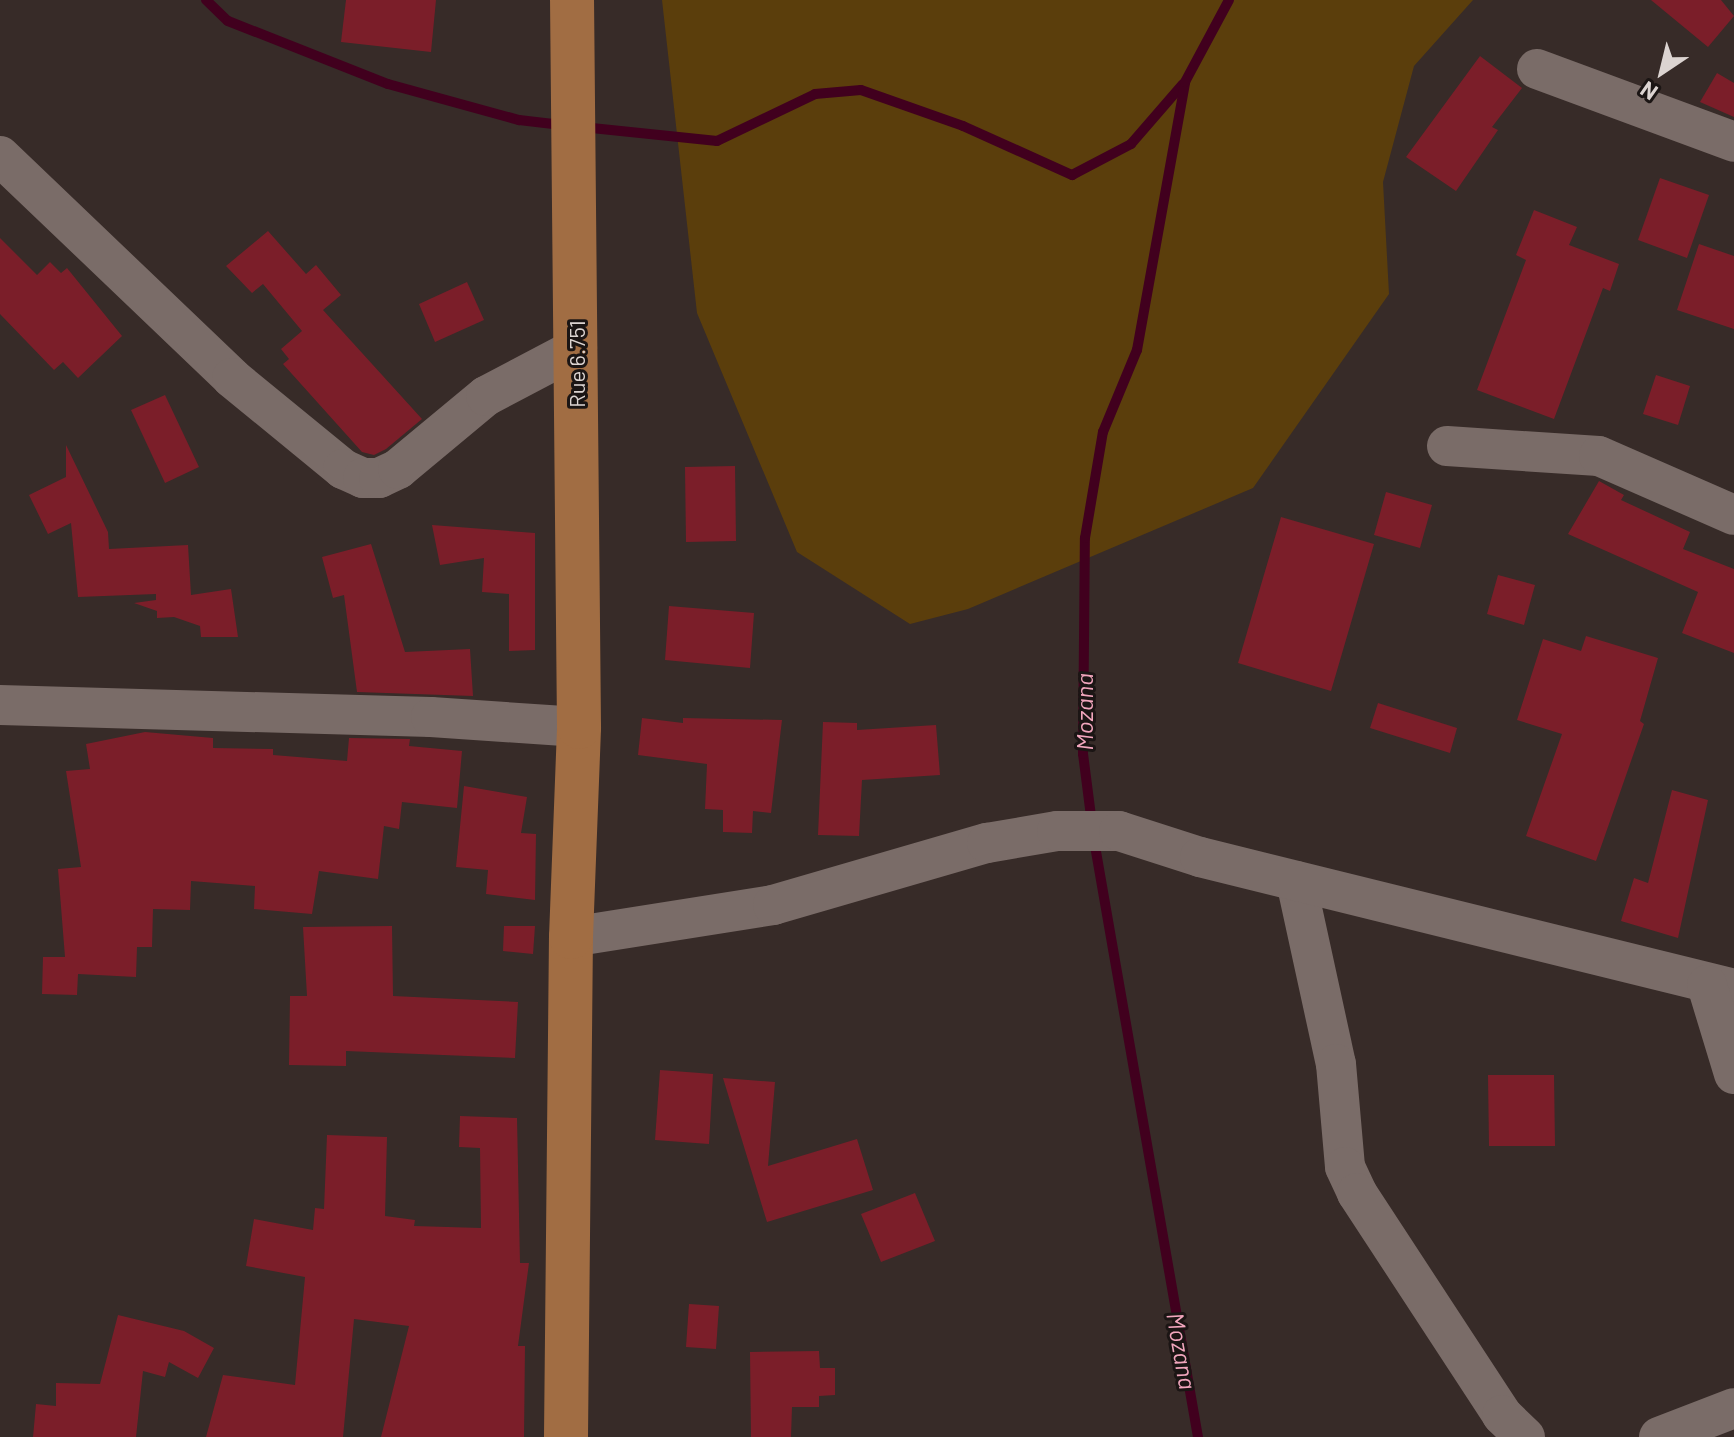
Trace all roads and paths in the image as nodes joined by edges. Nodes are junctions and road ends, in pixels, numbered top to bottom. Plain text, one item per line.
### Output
1 (572, 0) edge
2 (1537, 69) dead end
3 (1734, 142) edge
4 (0, 156) edge
5 (577, 348) junction
6 (1447, 446) dead end
7 (1734, 515) edge
8 (0, 705) edge
9 (579, 727) junction
10 (1296, 881) junction
11 (571, 937) junction
12 (1721, 987) edge
13 (1734, 1074) edge
14 (1734, 1408) edge
15 (566, 1437) edge
16 (1525, 1437) edge
17 (1659, 1437) edge

1 - 5 main road, Rue 6.751
2 - 3 street
4 - 5 street
5 - 9 main road, Rue 6.751
6 - 7 street
8 - 9 street
9 - 11 main road, Rue 6.751
10 - 11 street
10 - 12 street
10 - 16 street
11 - 15 main road, Rue 6.751
12 - 13 street
14 - 17 street

